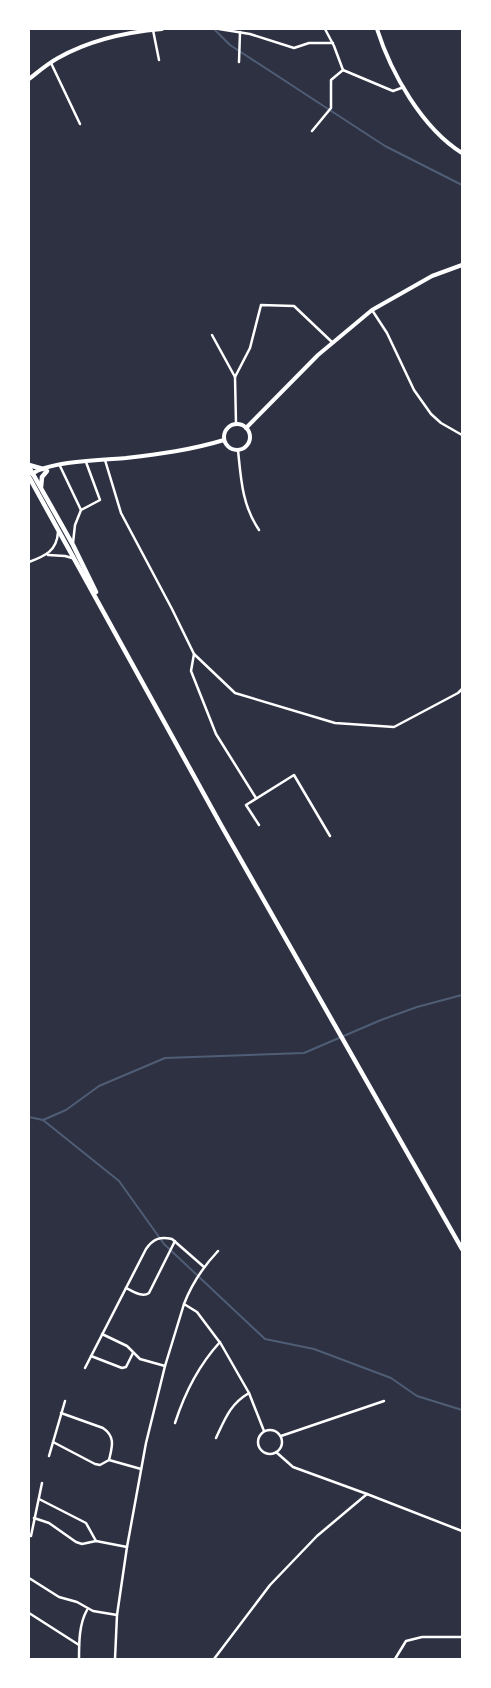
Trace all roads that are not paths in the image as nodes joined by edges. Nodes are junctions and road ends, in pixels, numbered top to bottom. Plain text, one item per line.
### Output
1 (162, 29) edge
2 (219, 29) edge
3 (325, 29) edge
4 (377, 29) edge
5 (153, 30) edge
6 (240, 32) junction
7 (332, 43) junction
8 (159, 60) dead end
9 (239, 62) dead end
10 (50, 63) junction
11 (343, 70) junction
12 (29, 79) edge
13 (404, 87) junction
14 (80, 124) dead end
15 (312, 131) dead end
16 (462, 153) edge
17 (462, 265) edge
18 (372, 310) junction
19 (212, 335) dead end
20 (333, 343) junction
21 (235, 377) junction
22 (236, 424) junction
23 (246, 428) junction
24 (462, 435) edge
25 (224, 440) junction
26 (238, 450) junction
27 (105, 460) junction
28 (86, 462) junction
29 (29, 466) edge
30 (60, 466) junction
31 (44, 470) junction
32 (31, 476) edge
33 (42, 488) junction
34 (81, 510) junction
35 (58, 530) junction
36 (259, 530) dead end
37 (73, 545) junction
38 (47, 555) junction
39 (75, 560) junction
40 (29, 562) edge
41 (114, 630) junction
42 (194, 654) junction
43 (462, 689) edge
44 (256, 798) junction
45 (259, 825) dead end
46 (330, 836) dead end
47 (175, 1241) junction
48 (462, 1249) edge
49 (218, 1251) dead end
50 (204, 1267) junction
51 (126, 1288) junction
52 (184, 1304) junction
53 (102, 1334) junction
54 (220, 1342) junction
55 (133, 1353) junction
56 (91, 1356) junction
57 (165, 1366) junction
58 (85, 1368) dead end
59 (249, 1393) junction
60 (64, 1401) dead end
61 (384, 1401) dead end
62 (61, 1413) junction
63 (175, 1423) dead end
64 (264, 1431) junction
65 (280, 1436) junction
66 (216, 1438) dead end
67 (53, 1442) junction
68 (276, 1452) junction
69 (49, 1456) dead end
70 (108, 1460) junction
71 (141, 1469) junction
72 (42, 1482) dead end
73 (367, 1494) junction
74 (39, 1499) junction
75 (34, 1518) junction
76 (462, 1532) edge
77 (31, 1536) dead end
78 (96, 1541) junction
79 (127, 1547) junction
80 (29, 1578) edge
81 (88, 1609) junction
82 (29, 1613) edge
83 (117, 1615) junction
84 (462, 1637) edge
85 (79, 1645) junction
86 (79, 1659) edge
87 (115, 1659) edge
88 (214, 1659) edge
89 (395, 1659) edge

1 - 5 street
2 - 6 street
3 - 7 street
4 - 13 street
5 - 8 street
5 - 10 street
6 - 7 street
6 - 9 street
7 - 11 street
10 - 12 street
10 - 14 street
11 - 13 street
11 - 15 street
13 - 16 street
17 - 18 street
18 - 20 street
18 - 24 street
19 - 21 street
20 - 21 street
20 - 23 street
21 - 22 street
22 - 23 street
22 - 25 street
23 - 26 street
25 - 26 street
25 - 27 street
26 - 36 street
27 - 28 street
27 - 42 street
28 - 30 street
28 - 34 street
29 - 31 highway
29 - 32 highway
30 - 31 street
30 - 34 street
31 - 32 street
31 - 33 highway
32 - 33 highway
32 - 35 highway
33 - 37 highway
34 - 37 street
35 - 38 street
35 - 39 highway
37 - 41 highway
38 - 39 street
38 - 40 street
39 - 41 highway
41 - 48 highway
42 - 43 street
42 - 44 street
44 - 45 street
44 - 46 street
47 - 50 street
47 - 51 street
47 - 51 street
49 - 50 street
50 - 52 street
51 - 53 street
52 - 54 street
52 - 57 street
53 - 55 street
53 - 56 street
54 - 59 street
54 - 63 street
55 - 56 street
55 - 57 street
56 - 58 street
57 - 71 street
59 - 64 street
59 - 66 street
60 - 62 street
61 - 65 street
62 - 67 street
62 - 70 street
64 - 65 street
64 - 68 street
65 - 68 street
67 - 69 street
67 - 70 street
68 - 73 street
70 - 71 street
71 - 79 street
72 - 74 street
73 - 76 street
73 - 88 street
74 - 75 street
74 - 78 street
75 - 77 street
75 - 78 street
78 - 79 street
79 - 83 street
80 - 81 street
81 - 83 street
81 - 85 street
82 - 85 street
83 - 87 street
84 - 89 street
85 - 86 street

